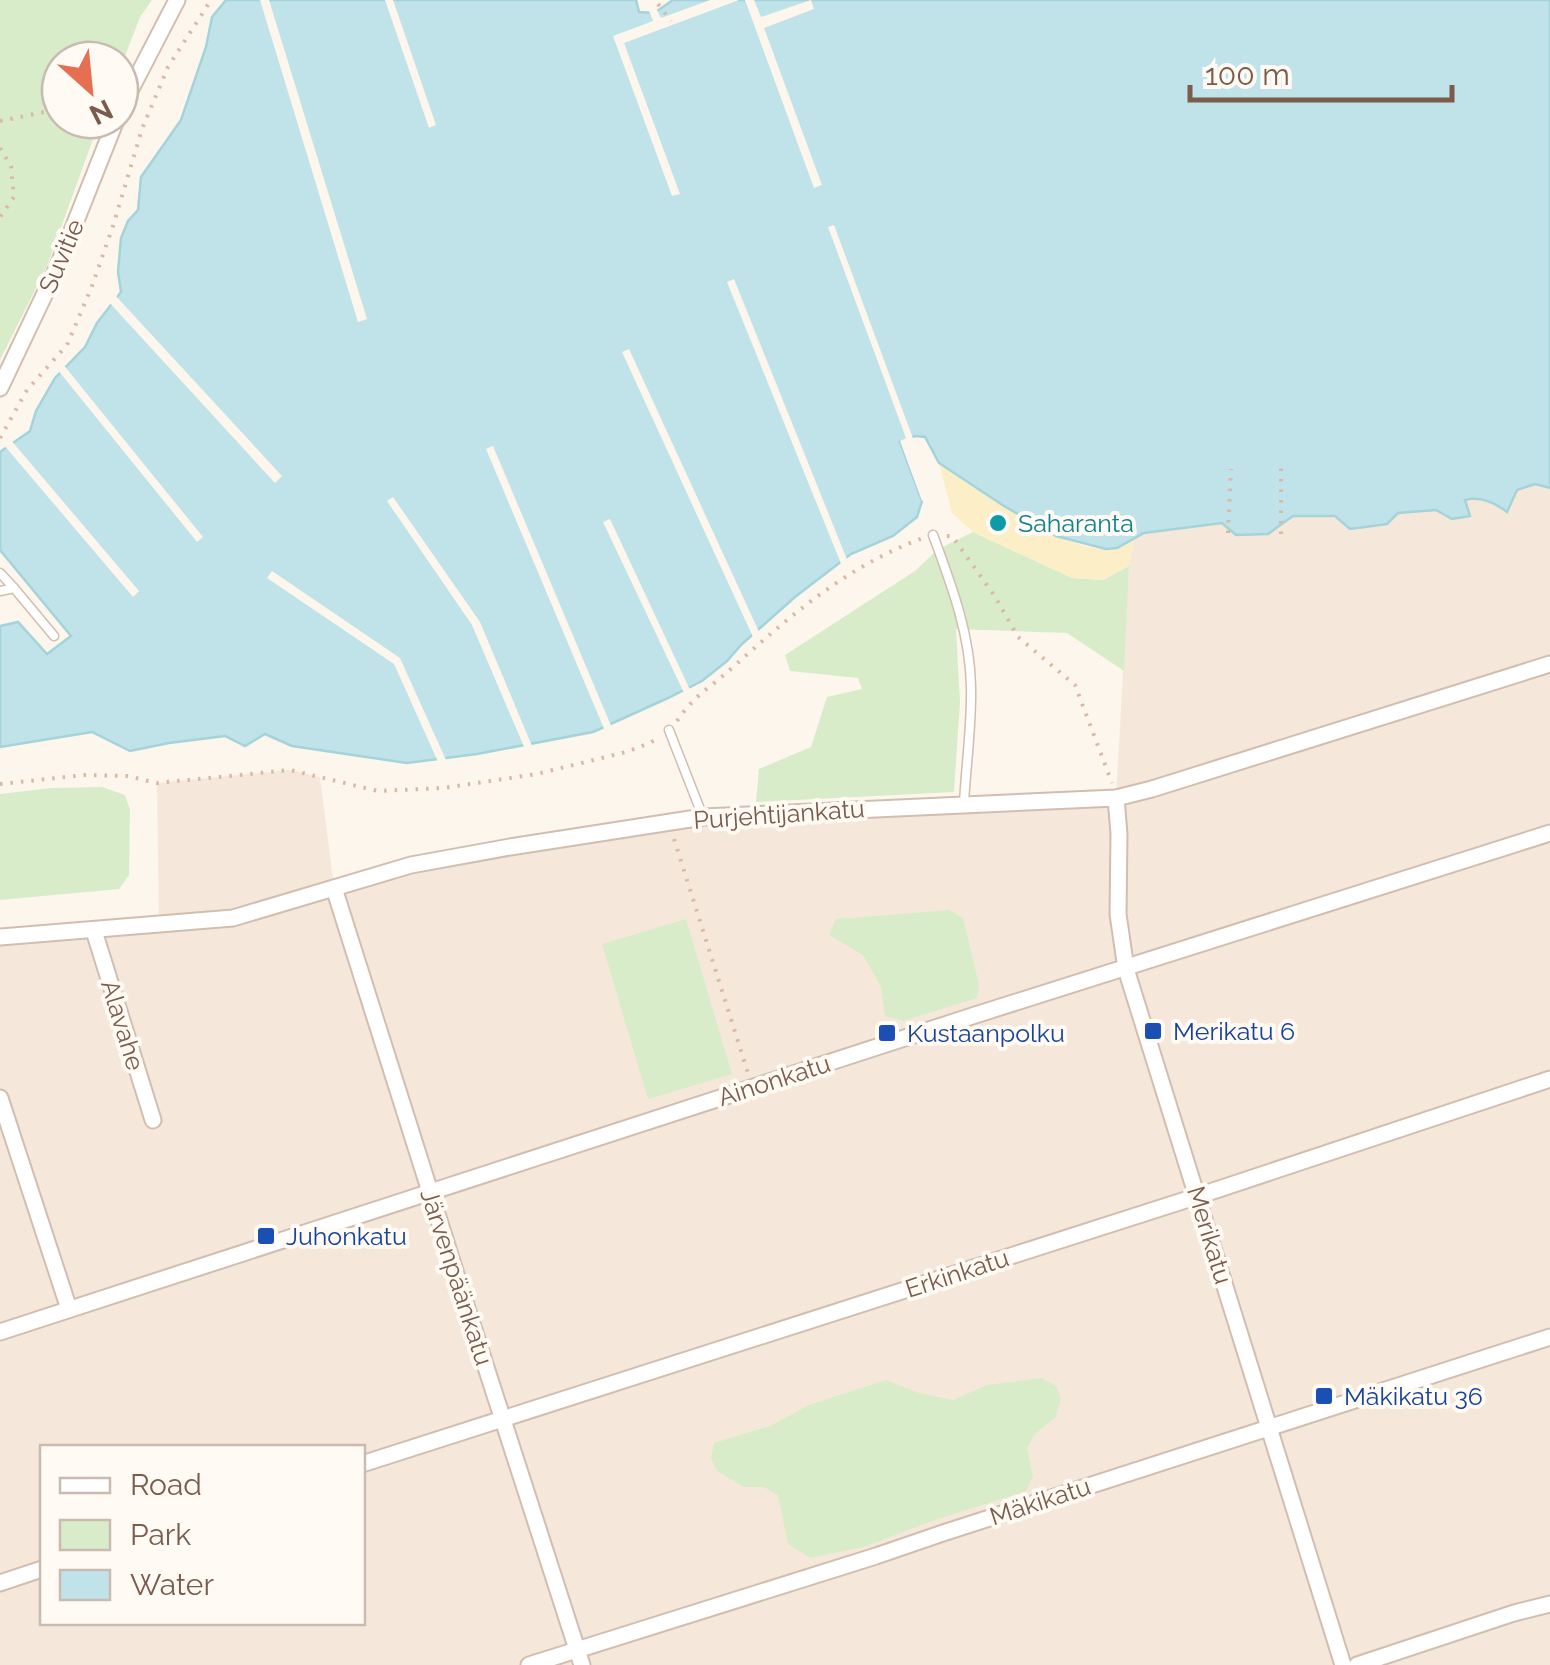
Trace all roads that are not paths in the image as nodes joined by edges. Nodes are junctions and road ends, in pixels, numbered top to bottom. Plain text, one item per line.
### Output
1 (177, 0) edge
2 (140, 71) edge
3 (108, 140) edge
4 (0, 388) edge
5 (933, 535) road end
6 (0, 574) edge
7 (14, 588) junction
8 (0, 591) edge
9 (54, 636) dead end
10 (1550, 664) edge
11 (669, 730) road end
12 (1116, 798) junction
13 (964, 804) junction
14 (703, 816) junction
15 (1550, 833) edge
16 (334, 888) junction
17 (94, 931) junction
18 (0, 936) edge
19 (1126, 968) junction
20 (1550, 1079) edge
21 (0, 1098) edge
22 (153, 1120) dead end
23 (428, 1193) junction
24 (1198, 1196) junction
25 (69, 1309) junction
26 (0, 1332) edge
27 (1550, 1337) edge
28 (504, 1418) junction
29 (1269, 1427) junction
30 (365, 1463) edge
31 (40, 1571) edge
32 (0, 1584) edge
33 (1550, 1604) edge
34 (577, 1648) junction
35 (529, 1665) edge
36 (582, 1665) edge
37 (1343, 1665) edge
38 (1358, 1665) edge

1 - 2 street
3 - 4 street, Suvitie
5 - 13 lane
6 - 7 lane
7 - 8 lane
7 - 9 lane
10 - 12 street, Purjehtijankatu
11 - 14 lane
12 - 13 street, Purjehtijankatu
12 - 19 street, Merikatu
13 - 14 street, Purjehtijankatu
14 - 16 street, Purjehtijankatu
15 - 19 street, Ainonkatu
16 - 17 street, Purjehtijankatu
16 - 23 street, Järvenpäänkatu
17 - 18 street, Purjehtijankatu
17 - 22 street, Alavahe
19 - 23 street, Ainonkatu
19 - 24 street, Merikatu
20 - 24 street, Erkinkatu
21 - 25 street
23 - 25 street, Ainonkatu
23 - 28 street, Järvenpäänkatu
24 - 28 street, Erkinkatu
24 - 29 street, Merikatu
25 - 26 street, Ainonkatu
27 - 29 street, Mäkikatu
28 - 30 street, Erkinkatu
28 - 34 street, Järvenpäänkatu
29 - 34 street, Mäkikatu
29 - 37 street, Merikatu
31 - 32 street
33 - 38 street
34 - 35 street, Mäkikatu
34 - 36 street, Järvenpäänkatu

